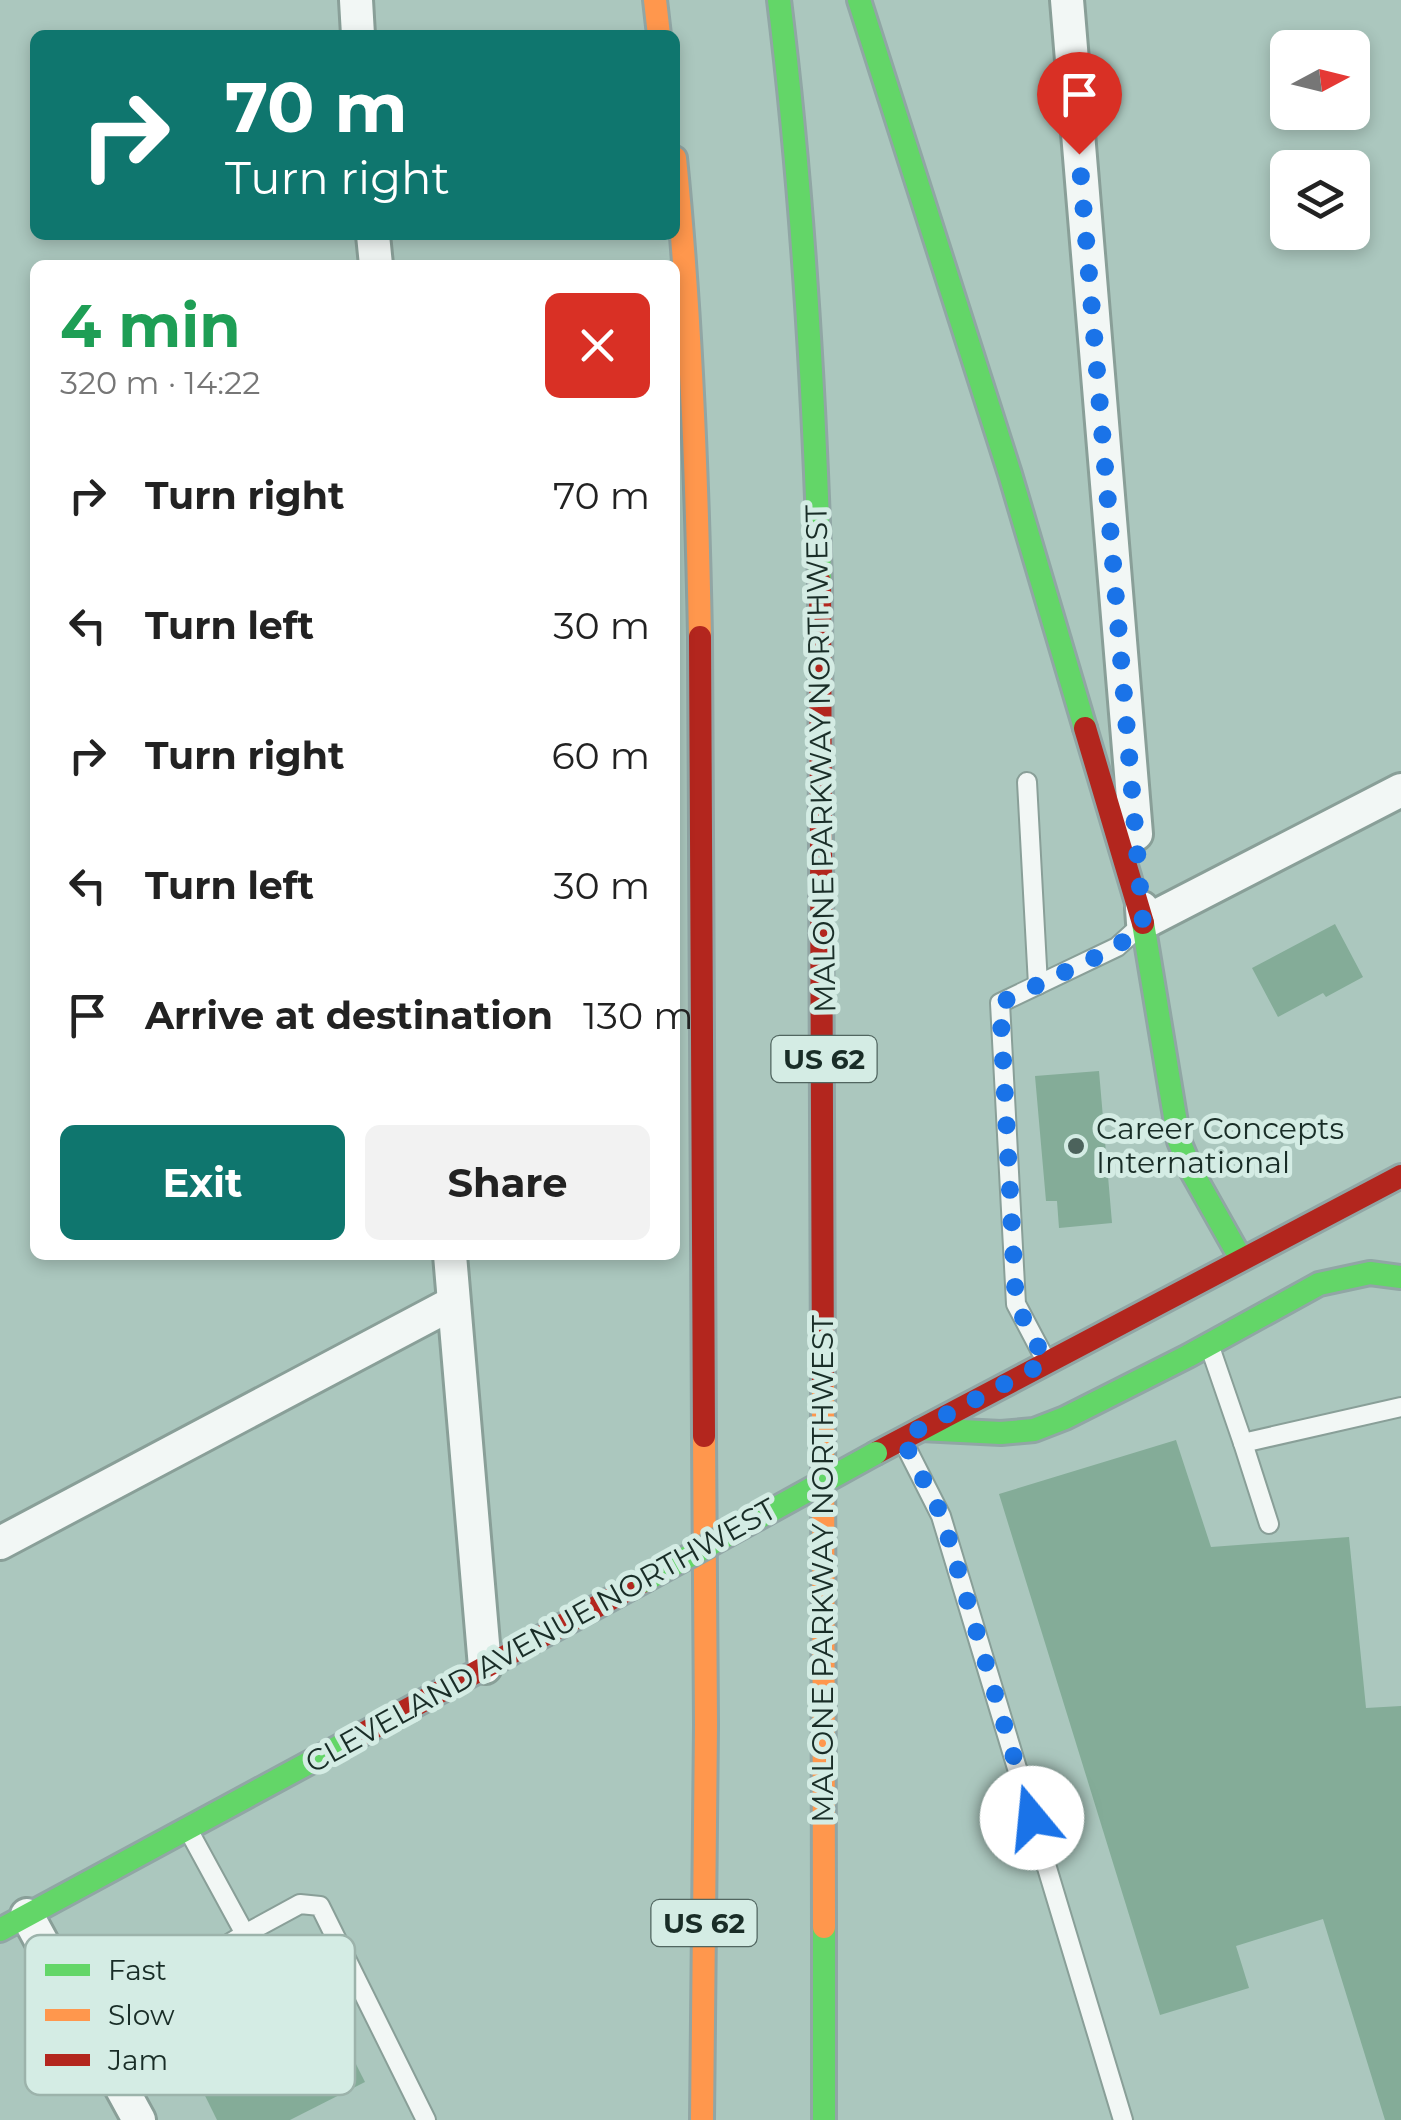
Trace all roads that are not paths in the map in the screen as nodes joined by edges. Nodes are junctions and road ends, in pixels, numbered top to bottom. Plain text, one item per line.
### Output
1 (356, 0) edge
2 (654, 0) edge
3 (778, 0) edge
4 (858, 0) edge
5 (1066, 0) edge
6 (358, 30) edge
7 (658, 30) edge
8 (680, 209) edge
9 (1027, 782) dead end
10 (1401, 790) edge
11 (1143, 923) junction
12 (1038, 984) junction
13 (1401, 1176) edge
14 (1241, 1259) junction
15 (450, 1260) edge
16 (1401, 1277) edge
17 (454, 1302) junction
18 (1209, 1345) junction
19 (1046, 1362) junction
20 (1401, 1408) edge
21 (911, 1434) junction
22 (1243, 1443) junction
23 (1270, 1524) dead end
24 (0, 1543) edge
25 (485, 1667) junction
26 (187, 1828) junction
27 (14, 1922) edge
28 (245, 1934) joint
29 (334, 1935) edge
30 (355, 1977) edge
31 (125, 2095) edge
32 (139, 2120) edge
33 (426, 2120) edge
34 (702, 2120) edge
35 (824, 2120) edge
36 (1123, 2120) edge

1 - 6 street
2 - 7 main road
3 - 35 main road, MALONE PARKWAY NORTHWEST / US 62
4 - 11 main road
5 - 11 street
8 - 34 main road, US 62
9 - 12 lane
10 - 11 street
11 - 12 lane
11 - 14 main road
12 - 19 lane
13 - 14 main road, CLEVELAND AVENUE NORTHWEST
14 - 19 main road, CLEVELAND AVENUE NORTHWEST
15 - 17 street
16 - 18 main road
17 - 24 street
17 - 25 street
18 - 21 main road
18 - 22 lane
19 - 21 main road, CLEVELAND AVENUE NORTHWEST
20 - 22 lane
21 - 25 main road, CLEVELAND AVENUE NORTHWEST, bridge
21 - 36 lane
22 - 23 lane
25 - 26 main road, CLEVELAND AVENUE NORTHWEST
26 - 27 main road, CLEVELAND AVENUE NORTHWEST
26 - 28 lane
28 - 29 lane
30 - 33 lane
31 - 32 street

